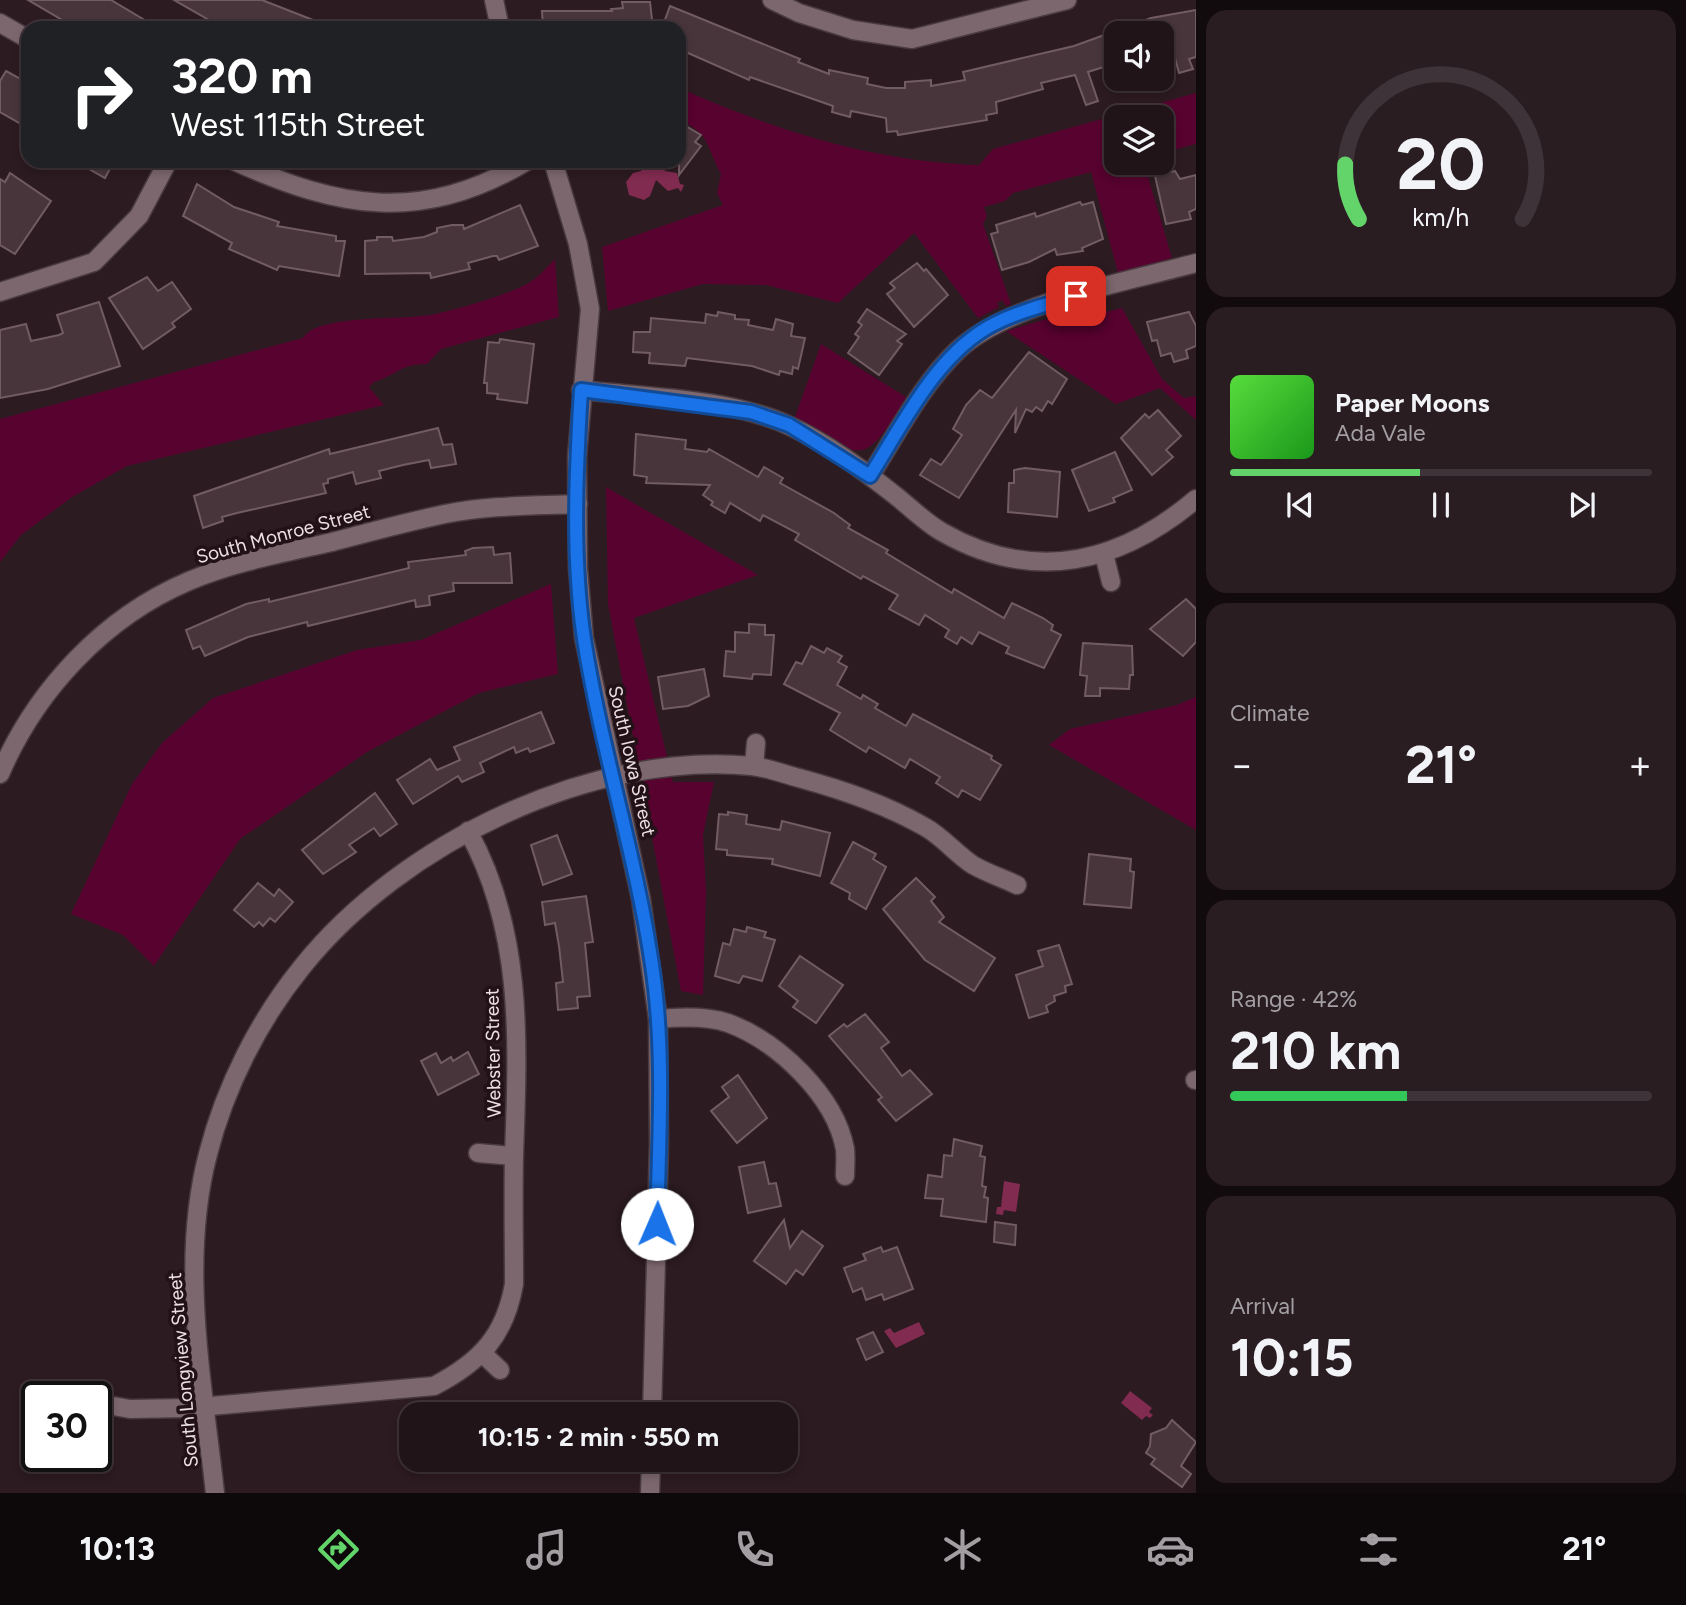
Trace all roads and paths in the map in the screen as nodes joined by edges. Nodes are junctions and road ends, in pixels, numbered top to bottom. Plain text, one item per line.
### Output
1 (494, 0) edge
2 (772, 0) edge
3 (1067, 0) edge
4 (498, 21) edge
5 (0, 23) edge
6 (21, 35) edge
7 (164, 168) edge
8 (249, 168) edge
9 (515, 168) edge
10 (555, 168) edge
11 (1196, 263) edge
12 (0, 292) edge
13 (581, 390) junction
14 (870, 476) junction
15 (1196, 499) edge
16 (578, 504) junction
17 (1104, 554) junction
18 (1111, 582) dead end
19 (756, 743) dead end
20 (754, 766) junction
21 (0, 774) edge
22 (613, 775) junction
23 (468, 831) junction
24 (1017, 885) dead end
25 (658, 1019) junction
26 (478, 1153) dead end
27 (514, 1156) junction
28 (845, 1176) dead end
29 (482, 1353) junction
30 (500, 1370) dead end
31 (652, 1402) edge
32 (112, 1406) edge
33 (206, 1406) junction
34 (651, 1472) edge
35 (215, 1493) edge
36 (650, 1493) edge

1 - 4 street
2 - 3 street
5 - 6 street
7 - 12 street
8 - 9 street
10 - 13 street, South Iowa Street
11 - 14 street
13 - 14 street
13 - 16 street, South Iowa Street
14 - 17 street
15 - 17 street
16 - 21 street, South Monroe Street
16 - 22 street, South Iowa Street
17 - 18 street
19 - 20 street
20 - 22 street, South Longview Street
20 - 24 street, South Longview Street
22 - 23 street, South Longview Street
22 - 25 street, South Iowa Street
23 - 27 street, Webster Street
23 - 33 street, South Longview Street
25 - 28 street
25 - 31 street, South Iowa Street
26 - 27 street
27 - 29 street, Webster Street
29 - 30 street
29 - 33 street, Webster Street
32 - 33 street, Webster Street
33 - 35 street, South Longview Street
34 - 36 street

